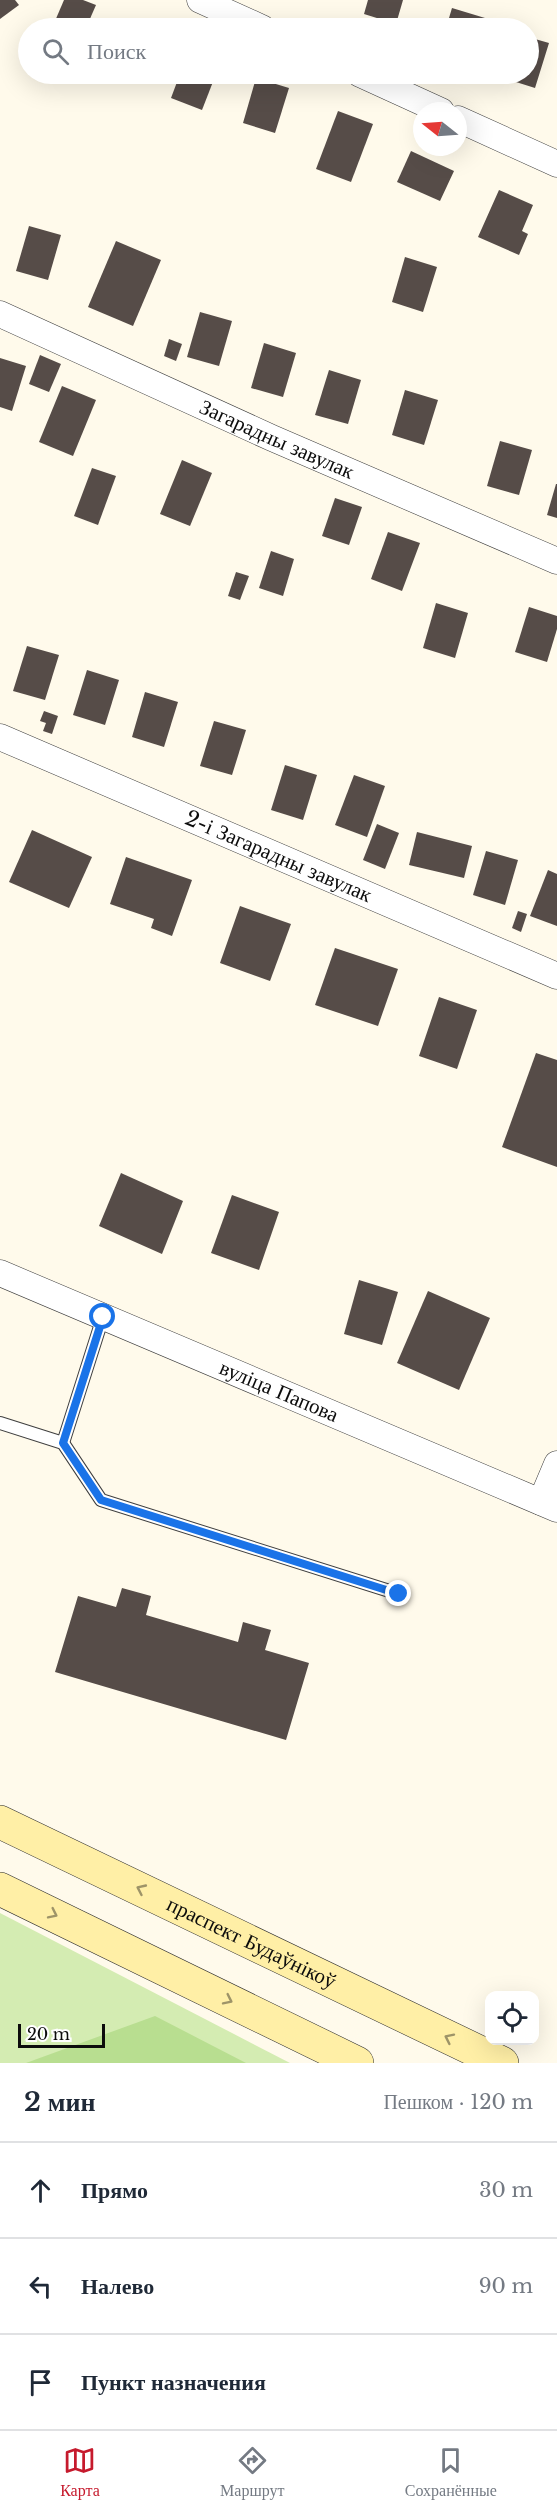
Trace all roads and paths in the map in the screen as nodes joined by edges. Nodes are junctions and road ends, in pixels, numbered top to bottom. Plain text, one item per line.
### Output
1 (200, 0) edge
2 (240, 18) edge
3 (382, 84) edge
4 (421, 102) edge
5 (467, 123) edge
6 (557, 164) edge
7 (0, 314) edge
8 (557, 561) edge
9 (0, 737) edge
10 (557, 976) edge
11 (0, 1273) edge
12 (103, 1317) junction
13 (0, 1423) edge
14 (63, 1443) junction
15 (557, 1464) edge
16 (549, 1506) edge
17 (399, 1594) dead end
18 (0, 1822) edge
19 (0, 1889) edge
20 (357, 2063) edge
21 (502, 2063) edge

1 - 2 street
3 - 4 street
5 - 6 street
7 - 8 street, Загарадны завулак
9 - 10 street, 2-і Загарадны завулак
11 - 12 street, вуліца Папова
12 - 14 lane
12 - 16 street, вуліца Папова
13 - 14 lane
14 - 17 lane
15 - 16 street
21 -> 18 main road, праспект Будаўнікоў
19 -> 20 main road

